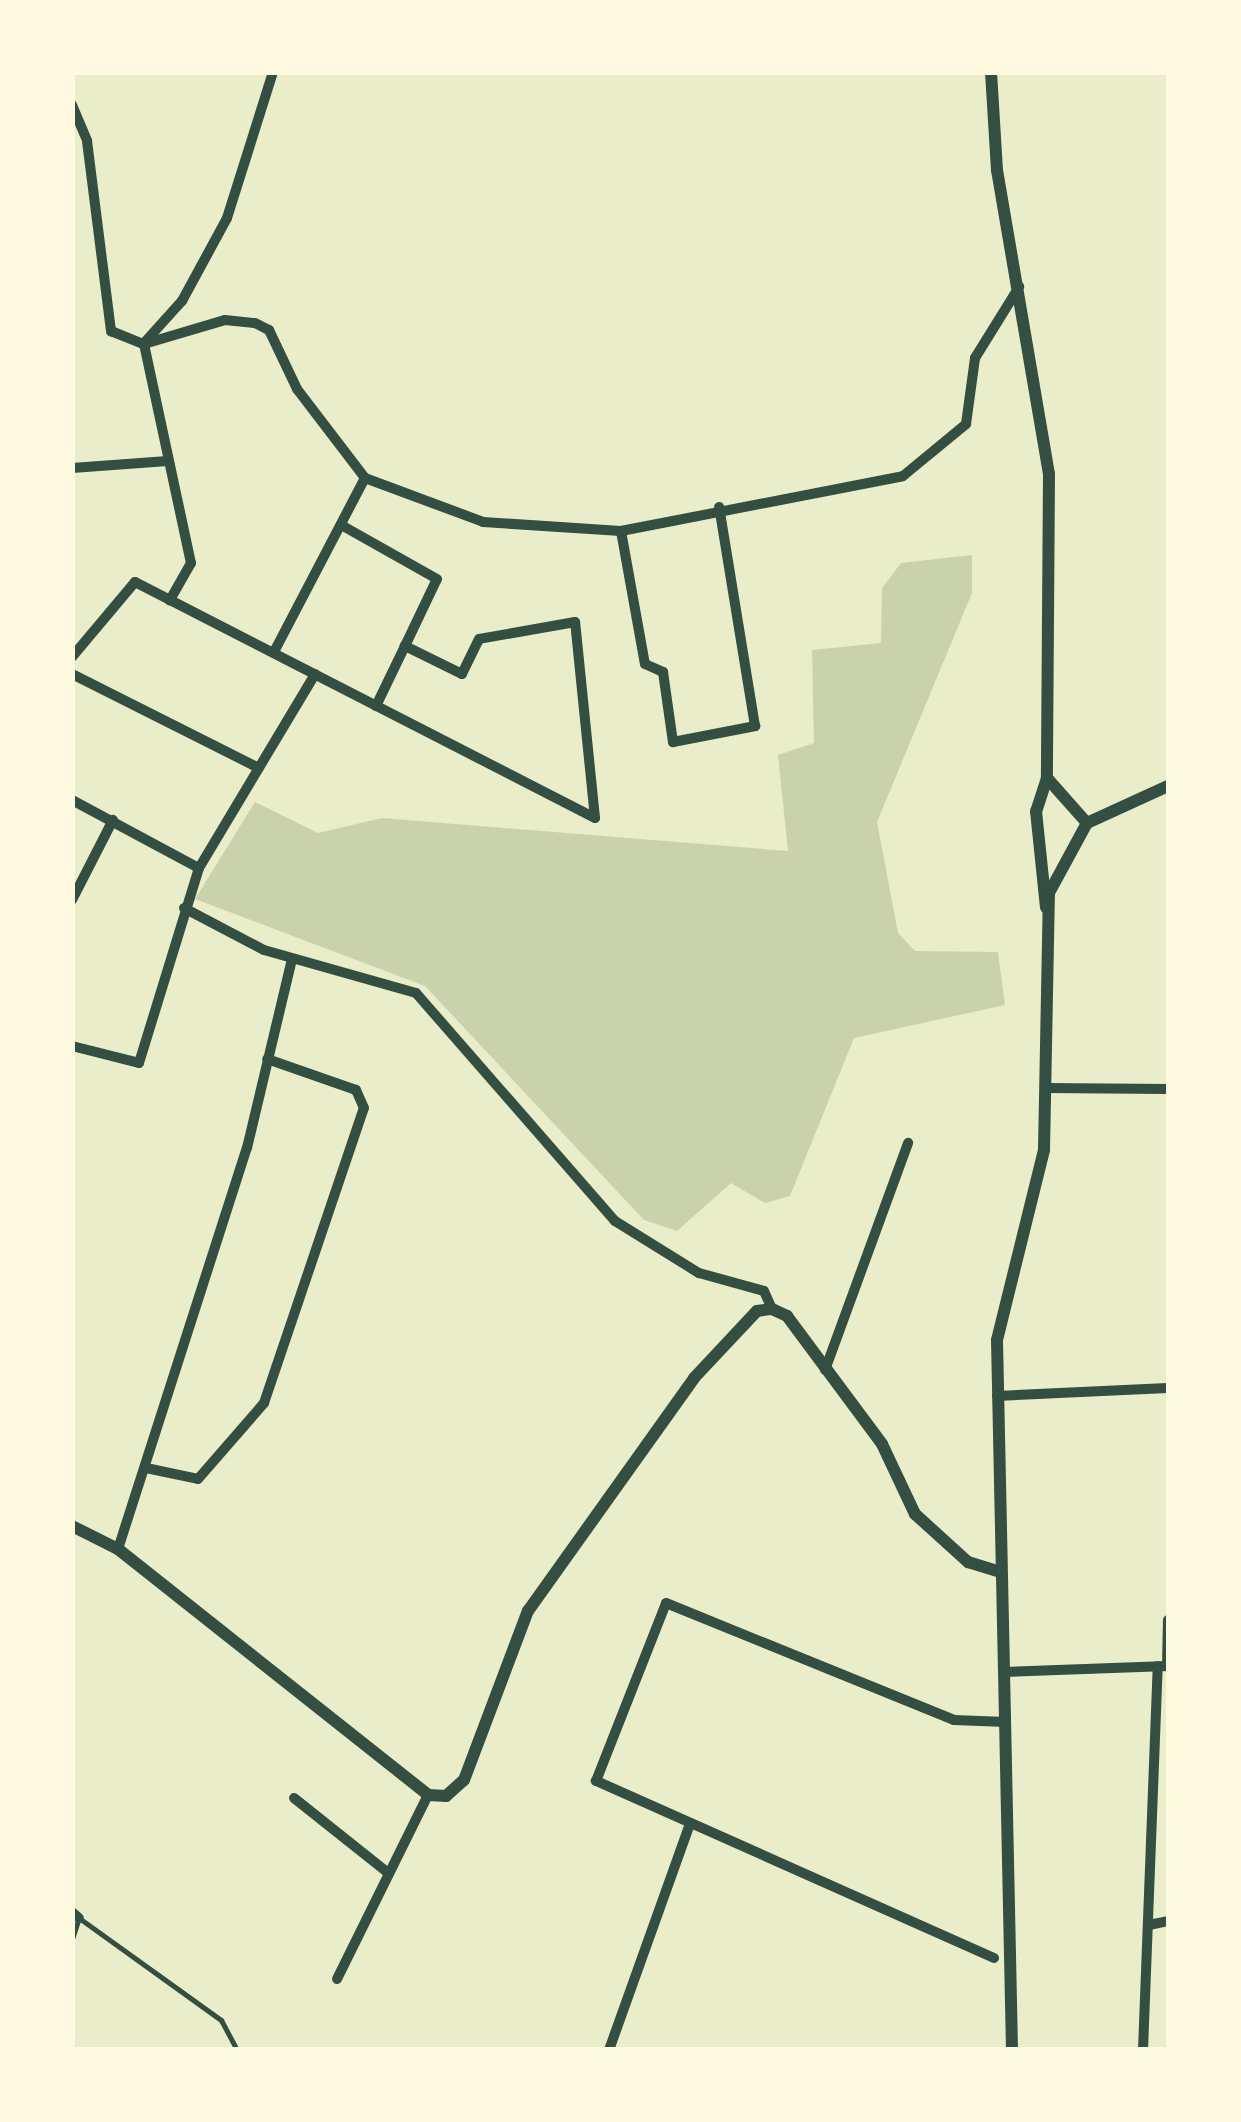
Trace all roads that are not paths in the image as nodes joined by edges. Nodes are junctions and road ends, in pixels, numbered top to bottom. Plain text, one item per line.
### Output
1 (272, 72) edge
2 (991, 72) edge
3 (72, 105) edge
4 (1019, 286) junction
5 (144, 344) junction
6 (168, 461) junction
7 (72, 468) edge
8 (364, 478) junction
9 (719, 508) junction
10 (341, 525) junction
11 (621, 531) junction
12 (170, 600) junction
13 (406, 646) junction
14 (275, 650) junction
15 (72, 657) edge
16 (72, 674) edge
17 (315, 674) junction
18 (376, 706) junction
19 (259, 768) junction
20 (1047, 778) junction
21 (1168, 786) edge
22 (72, 800) edge
23 (113, 820) junction
24 (1087, 824) junction
25 (198, 868) junction
26 (72, 900) edge
27 (184, 908) junction
28 (1047, 909) junction
29 (292, 959) junction
30 (72, 1046) edge
31 (267, 1059) junction
32 (1045, 1088) junction
33 (1168, 1089) edge
34 (908, 1143) dead end
35 (772, 1309) junction
36 (824, 1371) junction
37 (1168, 1388) edge
38 (997, 1396) junction
39 (146, 1468) junction
40 (72, 1526) edge
41 (118, 1549) junction
42 (1000, 1572) junction
43 (1168, 1620) edge
44 (1164, 1666) edge
45 (1005, 1672) junction
46 (1006, 1722) junction
47 (1168, 1788) edge
48 (1153, 1791) junction
49 (428, 1795) junction
50 (294, 1798) dead end
51 (690, 1824) junction
52 (387, 1872) junction
53 (76, 1915) edge
54 (1168, 1921) edge
55 (1149, 1924) junction
56 (72, 1939) edge
57 (994, 1958) dead end
58 (337, 1979) dead end
59 (237, 2050) edge
60 (609, 2050) edge
61 (1012, 2050) edge
62 (1143, 2050) edge

1 - 5 street
2 - 4 street
3 - 5 street
4 - 9 street
4 - 20 street
5 - 6 street
5 - 8 street
6 - 7 street
6 - 12 street
8 - 10 street
8 - 11 street
9 - 11 street
9 - 11 street
10 - 13 street
10 - 14 street
12 - 14 street
12 - 15 street
13 - 18 street
13 - 18 street
14 - 17 street
16 - 19 street
17 - 18 street
17 - 19 street
19 - 25 street
20 - 24 street
20 - 28 street
21 - 24 street
22 - 23 street
23 - 25 street
23 - 26 street
24 - 28 street
25 - 27 street
27 - 29 street
27 - 30 street
28 - 32 street
29 - 31 street
29 - 35 street
31 - 39 street
31 - 39 street
32 - 33 street
32 - 38 street
34 - 36 street
35 - 36 street
35 - 49 street
36 - 42 street
37 - 38 street
38 - 42 street
39 - 41 street
40 - 41 street
41 - 49 street
42 - 45 street
43 - 44 street
44 - 45 street
44 - 48 street
45 - 46 street
46 - 51 street
46 - 61 street
47 - 48 street
48 - 55 street
49 - 52 street
50 - 52 street
51 - 57 street
51 - 60 street
52 - 58 street
53 - 56 lane
53 - 59 lane
54 - 55 street
55 - 62 street

